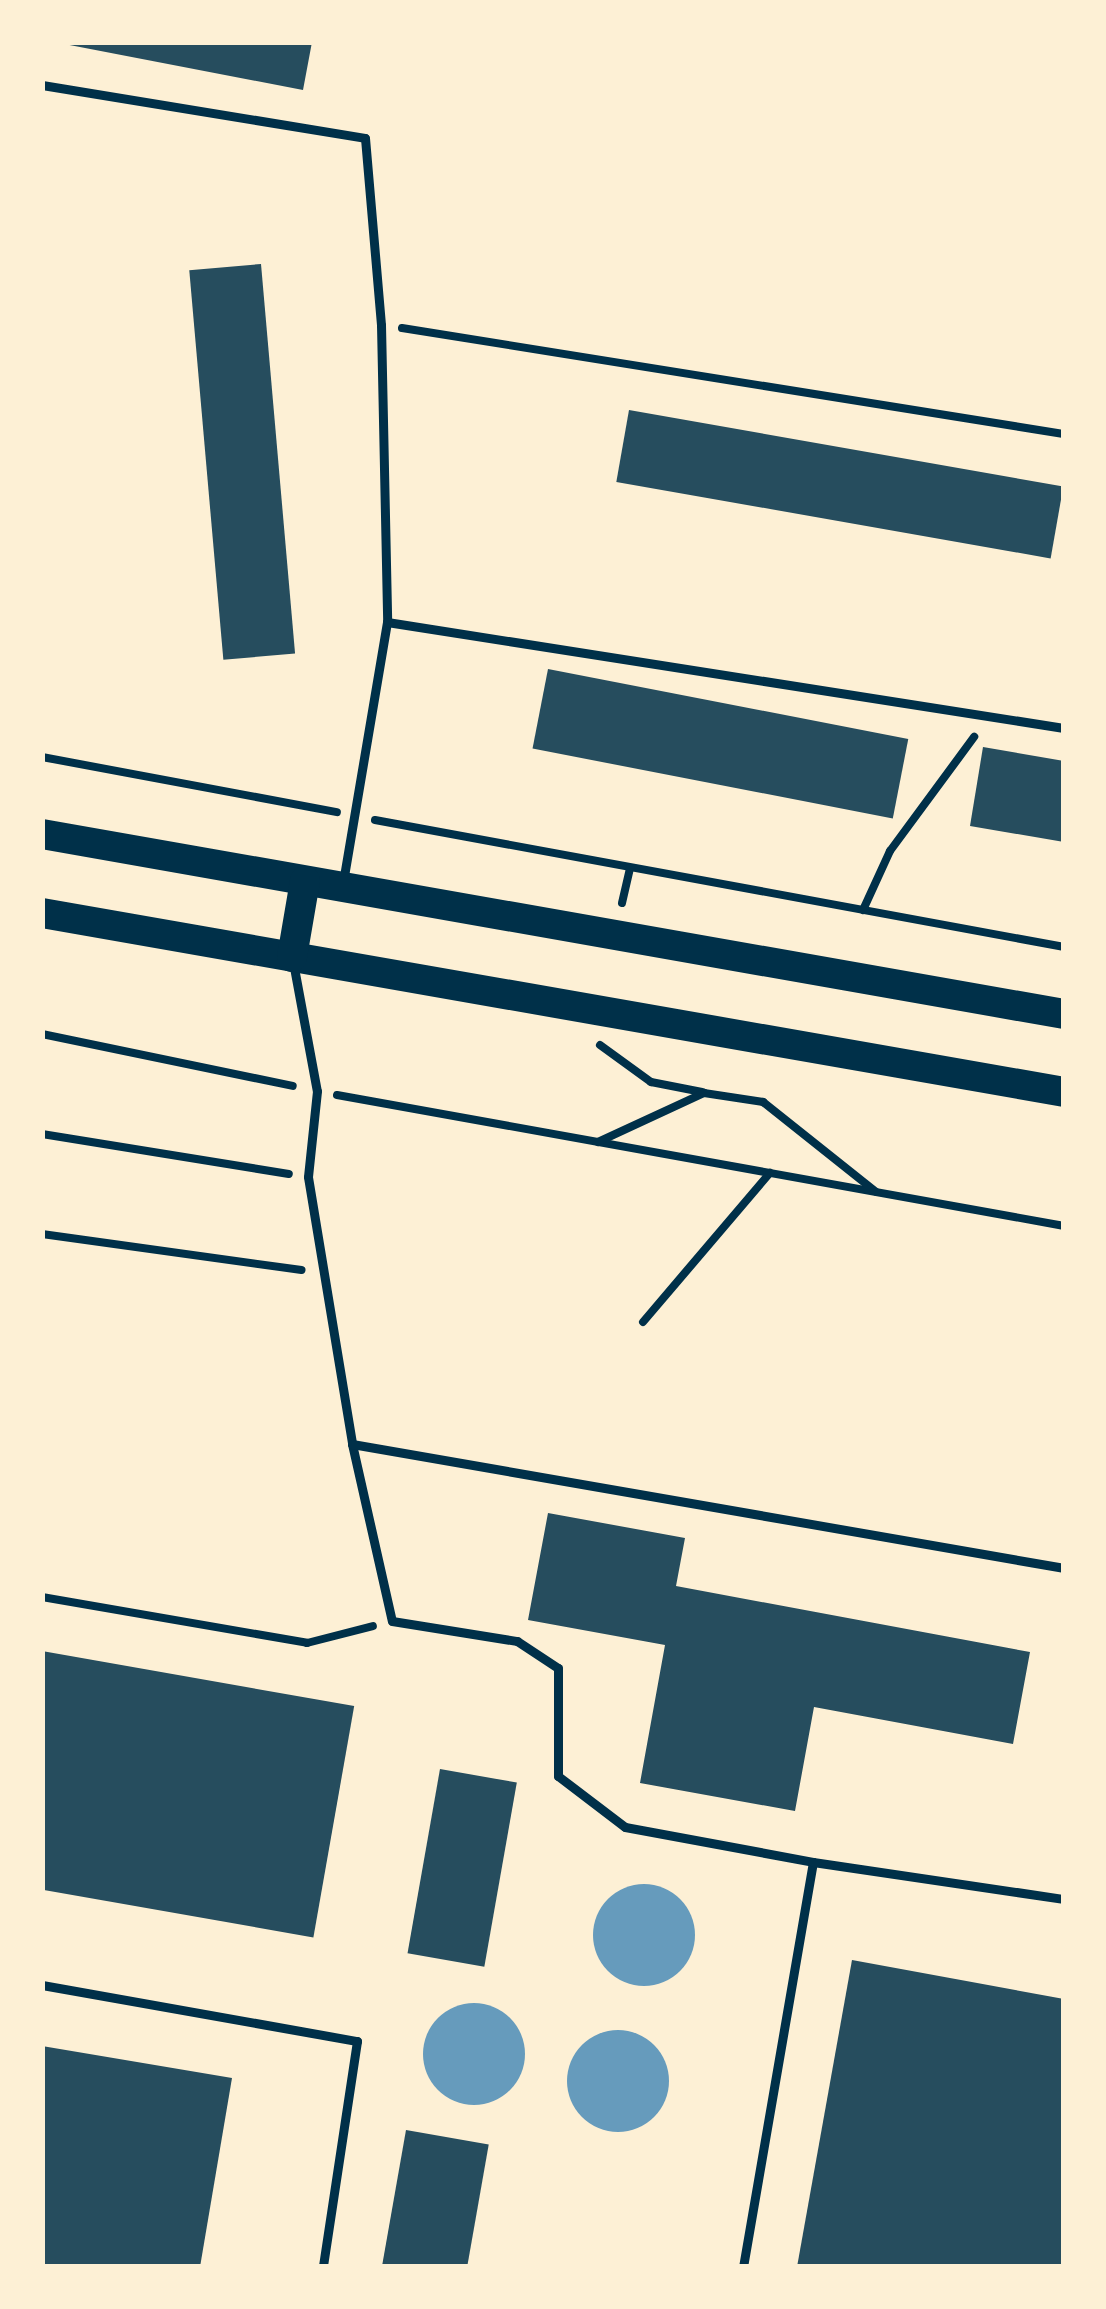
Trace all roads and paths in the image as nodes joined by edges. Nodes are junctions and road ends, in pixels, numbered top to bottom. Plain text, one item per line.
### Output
1 (42, 85) edge
2 (381, 325) junction
3 (1064, 434) edge
4 (387, 622) junction
5 (990, 716) junction
6 (1064, 728) edge
7 (42, 758) edge
8 (342, 813) dead end
9 (369, 819) dead end
10 (42, 834) edge
11 (630, 868) junction
12 (305, 881) junction
13 (342, 888) junction
14 (622, 903) dead end
15 (863, 910) junction
16 (42, 913) edge
17 (1064, 947) edge
18 (292, 957) junction
19 (1064, 1014) edge
20 (42, 1034) edge
21 (599, 1038) dead end
22 (294, 1087) dead end
23 (1064, 1092) edge
24 (704, 1093) junction
25 (338, 1095) dead end
26 (42, 1134) edge
27 (598, 1142) junction
28 (770, 1173) junction
29 (308, 1177) junction
30 (877, 1193) junction
31 (1064, 1226) edge
32 (42, 1234) edge
33 (305, 1271) dead end
34 (643, 1322) dead end
35 (352, 1444) junction
36 (1064, 1568) edge
37 (42, 1598) edge
38 (392, 1621) junction
39 (813, 1862) junction
40 (1064, 1899) edge
41 (42, 1985) edge
42 (323, 2267) edge
43 (743, 2267) edge

1 - 2 lane
2 - 3 path
2 - 4 lane
4 - 5 lane
4 - 13 lane
5 - 6 lane
5 - 15 path
7 - 8 path
9 - 11 path
10 - 12 main road
11 - 14 path
11 - 15 path
12 - 13 main road
12 - 18 main road
13 - 19 main road
15 - 17 path
16 - 18 main road
18 - 23 main road
18 - 29 lane
20 - 22 path
21 - 24 path
24 - 27 path
24 - 30 path
25 - 27 path
26 - 29 path
27 - 28 path
28 - 30 path
28 - 34 path
29 - 35 lane
30 - 31 path
32 - 33 path
35 - 36 lane
35 - 38 lane
37 - 38 path
38 - 39 lane
39 - 40 lane
39 - 43 lane
41 - 42 lane

